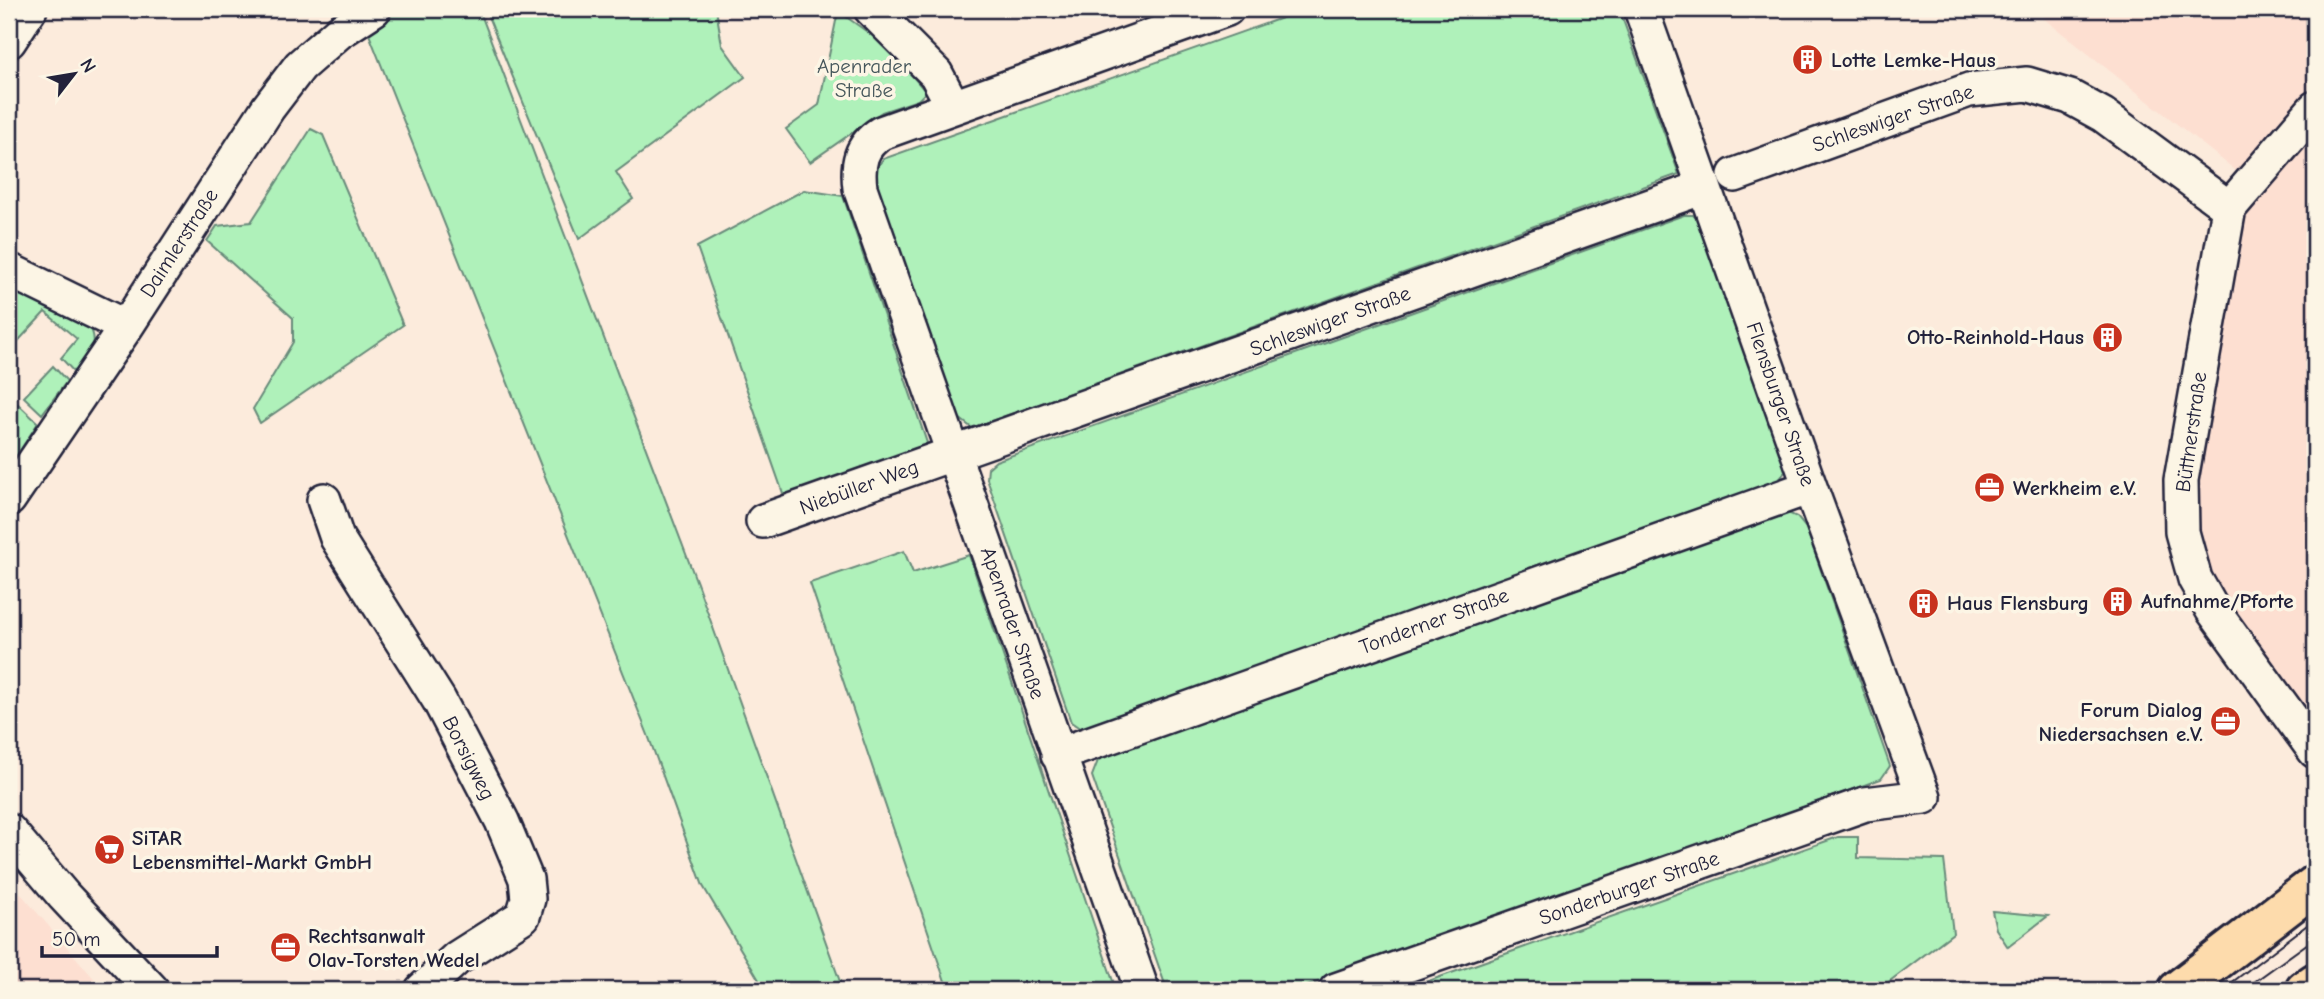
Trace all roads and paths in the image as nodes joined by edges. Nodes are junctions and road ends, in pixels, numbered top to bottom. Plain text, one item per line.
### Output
1 (30, 9) edge
2 (374, 9) edge
3 (871, 9) edge
4 (1227, 9) edge
5 (1641, 9) edge
6 (9, 41) edge
7 (953, 106) junction
8 (2315, 108) edge
9 (1734, 175) dead end
10 (1704, 187) junction
11 (2229, 208) junction
12 (9, 270) edge
13 (126, 327) junction
14 (955, 453) junction
15 (1810, 487) junction
16 (9, 499) edge
17 (324, 500) dead end
18 (763, 521) dead end
19 (2315, 751) edge
20 (1058, 755) junction
21 (1924, 797) joint
22 (9, 831) edge
23 (2315, 885) edge
24 (2315, 982) edge
25 (152, 990) edge
26 (422, 990) edge
27 (1142, 990) edge
28 (1336, 990) edge
29 (2178, 990) edge
30 (2305, 990) edge

1 - 6 street
2 - 13 street, Daimlerstraße
3 - 7 street
4 - 7 street, Apenrader Straße
5 - 10 street, Flensburger Straße
7 - 14 street, Apenrader Straße
8 - 11 street
9 - 11 street, Schleswiger Straße
10 - 14 street, Schleswiger Straße
10 - 15 street, Flensburger Straße
11 - 19 street, Büttnerstraße
12 - 13 street
13 - 16 street, Daimlerstraße
14 - 18 street, Niebüller Weg
14 - 20 street, Apenrader Straße
15 - 20 street, Tonderner Straße
15 - 21 street, Flensburger Straße
17 - 26 street, Borsigweg
20 - 27 street, Apenrader Straße
21 - 28 street, Sonderburger Straße
22 - 25 street
23 - 29 main road
24 - 30 main road

